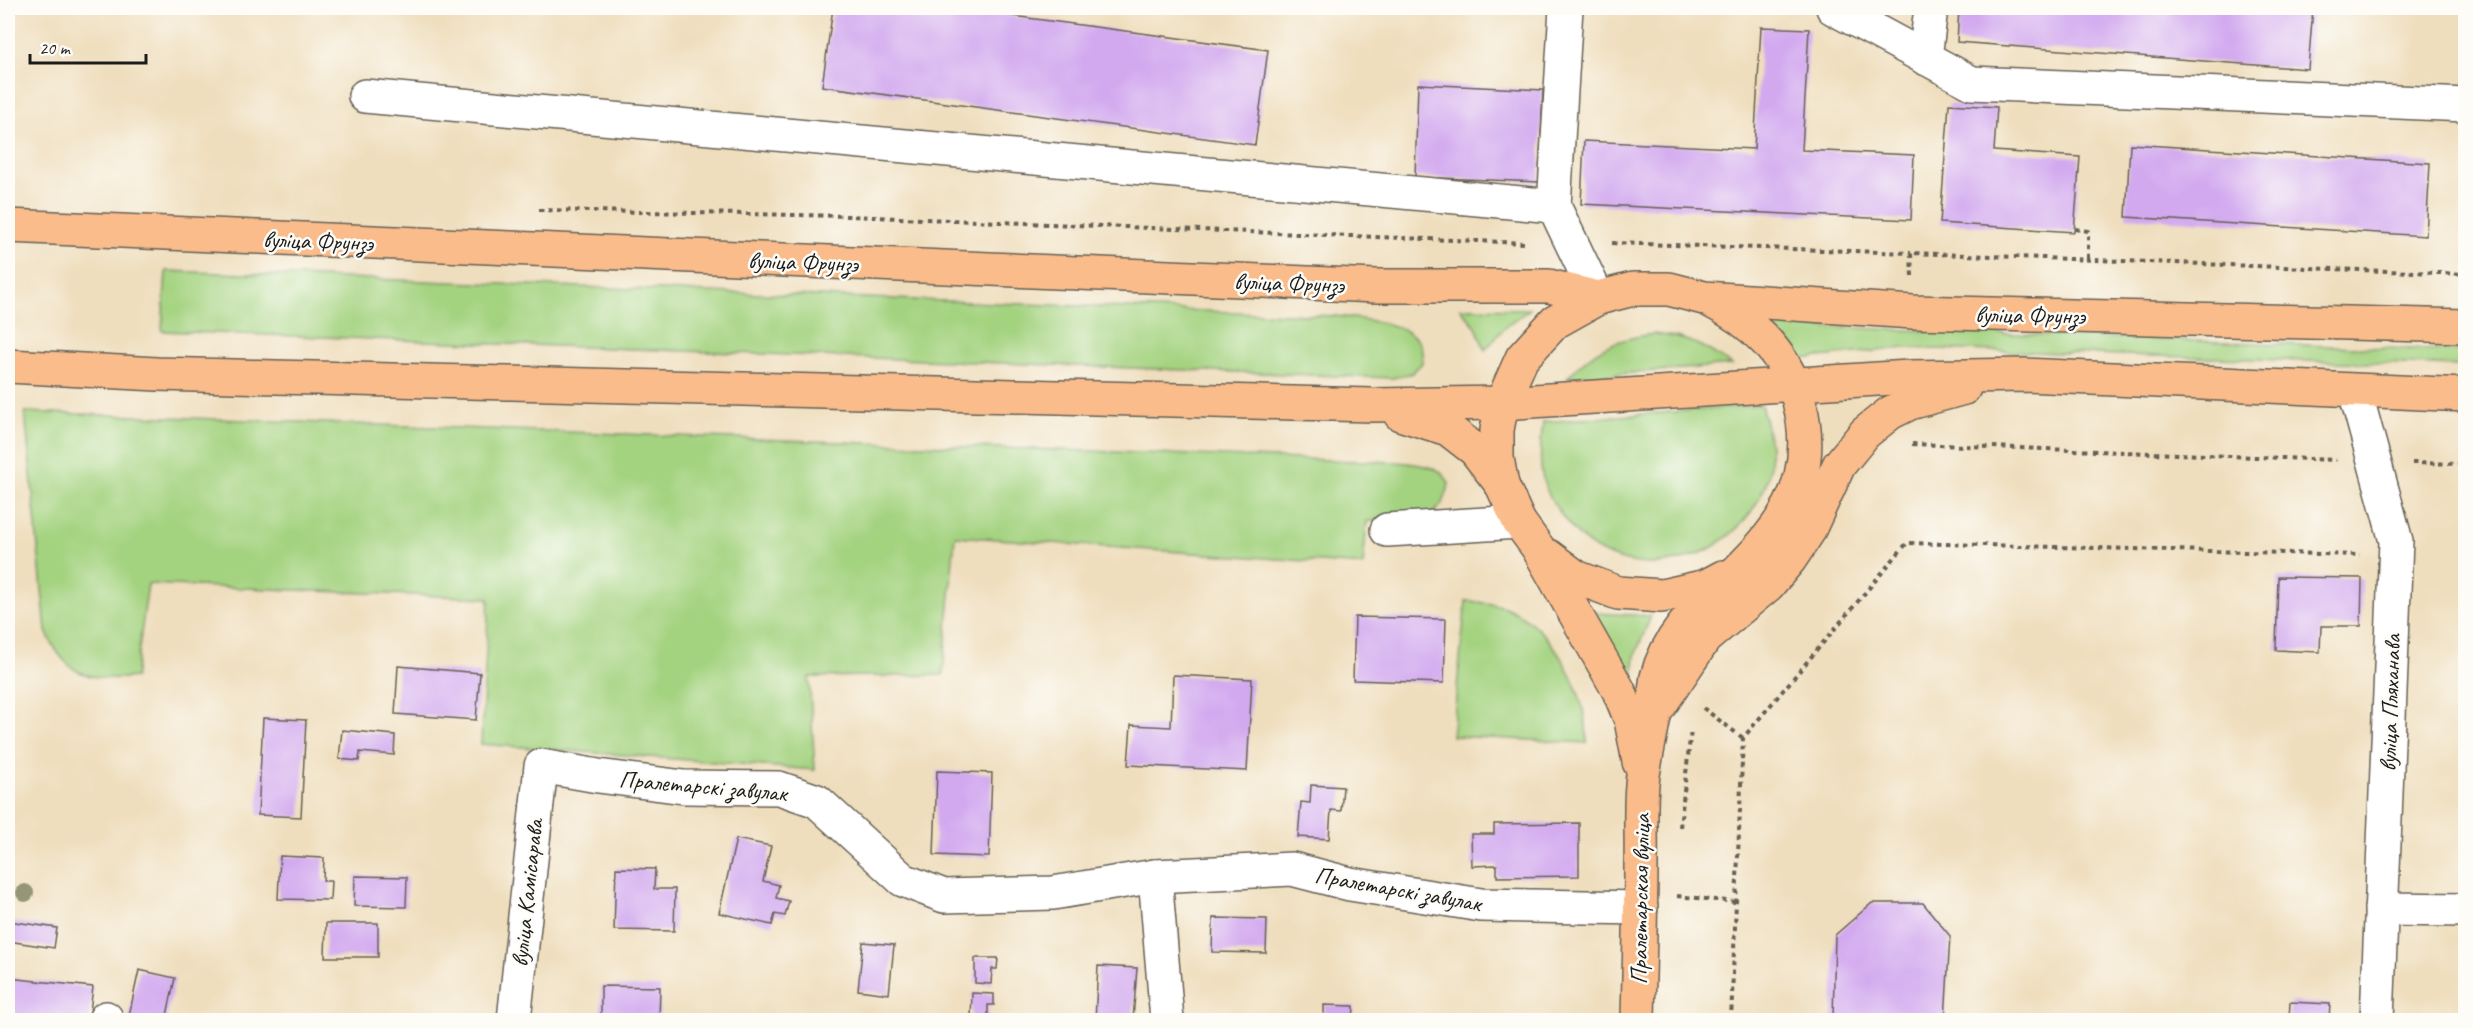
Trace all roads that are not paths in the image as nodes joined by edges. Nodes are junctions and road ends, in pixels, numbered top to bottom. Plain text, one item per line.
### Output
1 (1566, 8) edge
2 (1833, 8) edge
3 (1931, 8) edge
4 (1925, 58) junction
5 (365, 96) dead end
6 (2466, 105) edge
7 (1554, 206) junction
8 (8, 226) edge
9 (1598, 298) junction
10 (1704, 298) junction
11 (2466, 326) edge
12 (8, 366) edge
13 (2024, 375) junction
14 (1794, 384) junction
15 (2355, 391) junction
16 (2466, 395) edge
17 (1502, 403) junction
18 (1372, 405) junction
19 (1502, 485) junction
20 (1519, 522) junction
21 (1388, 530) dead end
22 (1538, 548) junction
23 (1745, 564) junction
24 (1654, 714) junction
25 (541, 766) joint
26 (1642, 777) junction
27 (1155, 876) junction
28 (1641, 908) junction
29 (2381, 909) junction
30 (2466, 910) edge
31 (514, 1020) edge
32 (1167, 1020) edge
33 (1638, 1020) edge
34 (2377, 1020) edge

1 - 7 street
2 - 4 street
3 - 4 street
4 - 6 street
5 - 7 street
7 - 9 street
8 - 9 main road, вуліца Фрунзэ
9 - 10 main road, вуліца Фрунзэ
9 - 17 main road, вуліца Фрунзэ
10 - 11 main road, вуліца Фрунзэ
10 - 14 main road
12 - 18 main road
13 - 14 main road
13 - 15 main road
13 - 24 main road
14 - 17 main road
14 - 23 main road
15 - 16 main road
15 - 29 street, вуліца Пляханава
17 - 18 main road
17 - 19 main road, вуліца Фрунзэ
18 - 19 main road
19 - 20 main road
20 - 21 street
20 - 22 main road
22 - 23 main road
22 - 26 main road, Пралетарская вуліца
23 - 24 main road, Пралетарская вуліца
24 - 26 main road, Пралетарская вуліца
25 - 27 street, Пралетарскі завулак
25 - 31 street, вуліца Камісарава
26 - 28 main road, Пралетарская вуліца
27 - 28 street, Пралетарскі завулак
27 - 32 street
28 - 33 main road, Пралетарская вуліца
29 - 30 street
29 - 34 street, вуліца Пляханава

